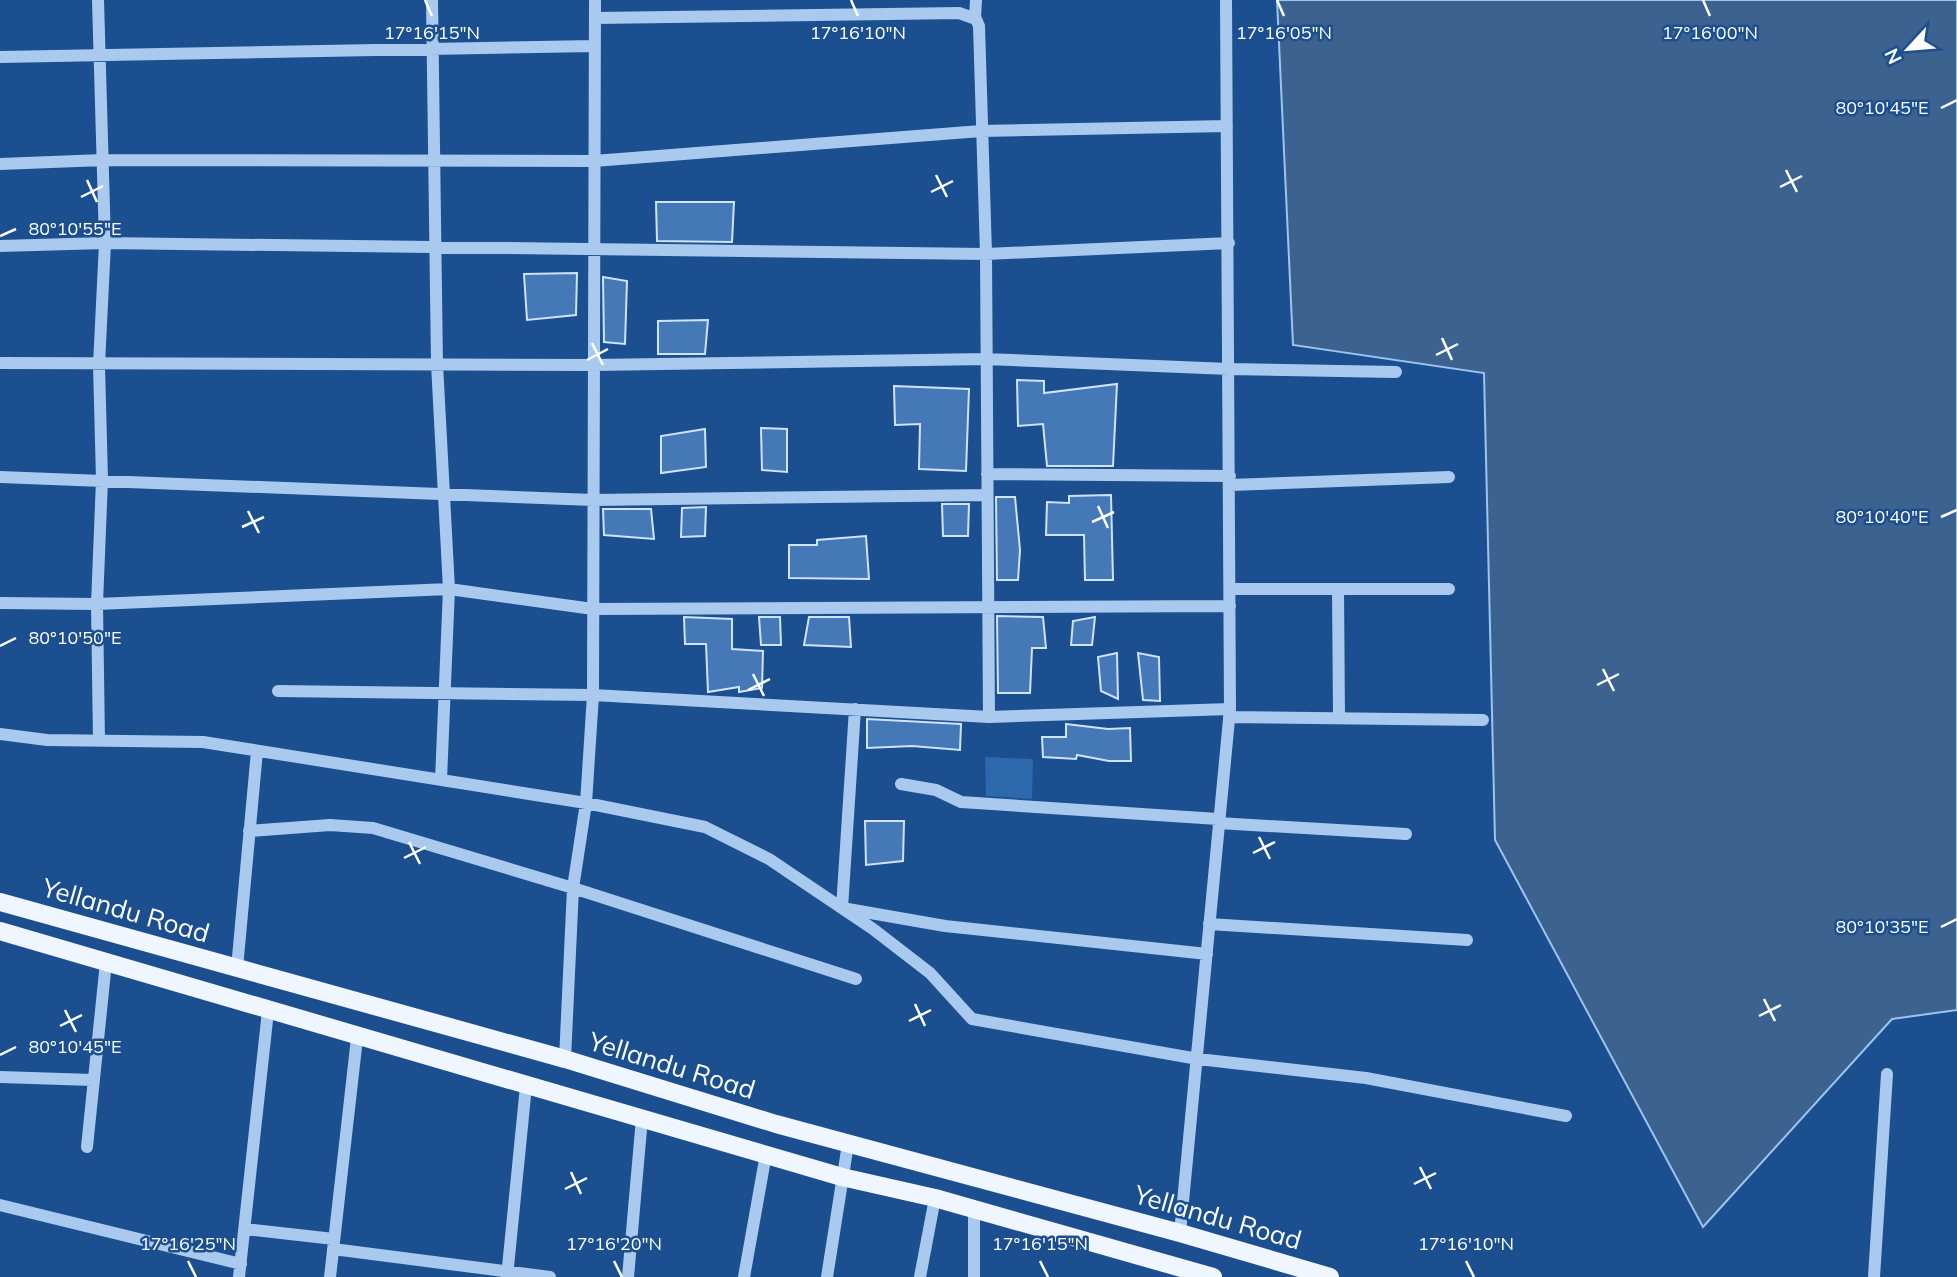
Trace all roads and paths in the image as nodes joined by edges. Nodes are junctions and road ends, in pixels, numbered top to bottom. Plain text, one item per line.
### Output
1 (98, 0) edge
2 (432, 0) edge
3 (595, 0) edge
4 (976, 0) edge
5 (1226, 0) edge
6 (594, 18) junction
7 (975, 19) junction
8 (594, 46) junction
9 (431, 50) junction
10 (98, 55) junction
11 (0, 57) edge
12 (1227, 127) junction
13 (981, 131) junction
14 (103, 160) junction
15 (434, 160) junction
16 (594, 161) junction
17 (0, 164) edge
18 (105, 243) junction
19 (1229, 243) junction
20 (0, 246) edge
21 (438, 247) junction
22 (594, 249) junction
23 (986, 254) junction
24 (986, 359) junction
25 (0, 363) edge
26 (437, 364) junction
27 (99, 365) junction
28 (593, 365) junction
29 (1230, 369) junction
30 (1396, 372) dead end
31 (987, 474) junction
32 (0, 477) edge
33 (1449, 477) dead end
34 (102, 480) junction
35 (1230, 481) junction
36 (443, 494) junction
37 (987, 495) junction
38 (593, 500) junction
39 (1230, 589) junction
40 (1338, 589) junction
41 (1449, 589) dead end
42 (449, 590) junction
43 (0, 603) edge
44 (97, 604) junction
45 (1230, 606) junction
46 (593, 609) junction
47 (988, 609) junction
48 (278, 691) dead end
49 (445, 694) junction
50 (593, 695) junction
51 (855, 709) junction
52 (1230, 713) junction
53 (989, 717) junction
54 (1339, 718) junction
55 (1483, 720) dead end
56 (0, 734) edge
57 (99, 741) junction
58 (257, 751) junction
59 (442, 780) junction
60 (901, 784) dead end
61 (586, 803) junction
62 (1218, 821) junction
63 (250, 831) junction
64 (1406, 834) dead end
65 (573, 888) junction
66 (0, 902) edge
67 (842, 908) junction
68 (1209, 923) junction
69 (0, 931) edge
70 (1466, 940) dead end
71 (1207, 954) junction
72 (106, 962) junction
73 (237, 968) junction
74 (856, 979) dead end
75 (268, 1011) junction
76 (357, 1038) junction
77 (565, 1059) junction
78 (1198, 1059) junction
79 (1887, 1074) dead end
80 (0, 1077) edge
81 (93, 1080) junction
82 (526, 1086) junction
83 (1566, 1116) dead end
84 (642, 1118) junction
85 (848, 1144) junction
86 (87, 1147) dead end
87 (766, 1154) junction
88 (842, 1177) junction
89 (935, 1198) junction
90 (0, 1205) edge
91 (974, 1209) junction
92 (246, 1229) junction
93 (1180, 1233) junction
94 (334, 1244) junction
95 (1157, 1269) edge
96 (240, 1271) edge
97 (507, 1275) edge
98 (330, 1277) edge
99 (550, 1277) edge
100 (628, 1277) edge
101 (744, 1277) edge
102 (827, 1277) edge
103 (920, 1277) edge
104 (974, 1277) edge
105 (1213, 1277) edge
106 (1330, 1277) edge
107 (1874, 1277) edge

1 - 10 street
2 - 9 street
3 - 6 street
4 - 7 street
5 - 12 street
6 - 7 street
6 - 8 street
7 - 13 street
8 - 9 street
8 - 16 street
9 - 10 street
9 - 15 street
10 - 11 street
10 - 14 street
12 - 13 street
12 - 19 street
13 - 16 street
13 - 23 street
14 - 15 street
14 - 17 street
14 - 18 street
15 - 16 street
15 - 21 street
16 - 22 street
18 - 20 street
18 - 21 street
18 - 27 street
19 - 23 street
19 - 29 street
21 - 22 street
21 - 26 street
22 - 23 street
22 - 28 street
23 - 24 street
24 - 28 street
24 - 29 street
24 - 31 street
25 - 27 street
26 - 27 street
26 - 28 street
26 - 36 street
27 - 34 street
28 - 38 street
29 - 30 street
29 - 35 street
31 - 35 street
31 - 37 street
32 - 34 street
33 - 35 street
34 - 36 street
34 - 44 street
35 - 39 street
36 - 38 street
36 - 42 street
37 - 38 street
37 - 47 street
38 - 46 street
39 - 40 street
39 - 45 street
40 - 41 street
40 - 54 street
42 - 44 street
42 - 46 street
42 - 49 street
43 - 44 street
44 - 57 street
45 - 47 street
45 - 52 street
46 - 47 street
46 - 50 street
47 - 53 street
48 - 49 street
49 - 50 street
49 - 59 street
50 - 51 street
50 - 61 street
51 - 53 street
51 - 67 street
52 - 53 street
52 - 54 street
52 - 62 street
54 - 55 street
56 - 57 street
57 - 58 street
58 - 59 street
58 - 63 street
59 - 61 street
60 - 62 street
61 - 65 street
61 - 67 street
62 - 64 street
62 - 68 street
63 - 65 street
63 - 73 street
65 - 74 street
65 - 77 street
66 - 73 main road, Yellandu Road
67 - 71 street
67 - 78 street
68 - 70 street
68 - 71 street
69 - 72 main road, Yellandu Road
71 - 78 street
72 - 75 main road, Yellandu Road
72 - 81 street
73 - 77 main road, Yellandu Road
75 - 76 main road, Yellandu Road
75 - 92 street
76 - 82 main road, Yellandu Road
76 - 94 street
77 - 85 main road, Yellandu Road
78 - 83 street
78 - 93 street
79 - 107 street
80 - 81 street
81 - 86 street
82 - 84 main road, Yellandu Road
82 - 97 street
84 - 87 main road, Yellandu Road
84 - 100 street
85 - 88 street
85 - 93 main road, Yellandu Road
87 - 88 main road, Yellandu Road
87 - 101 street
88 - 89 main road, Yellandu Road
88 - 102 street
89 - 91 main road, Yellandu Road
89 - 103 street
90 - 96 street
91 - 95 main road, Yellandu Road
91 - 104 street
92 - 94 street
92 - 96 street
93 - 106 main road, Yellandu Road
94 - 97 street
94 - 98 street
95 - 105 main road, Yellandu Road
97 - 99 street

